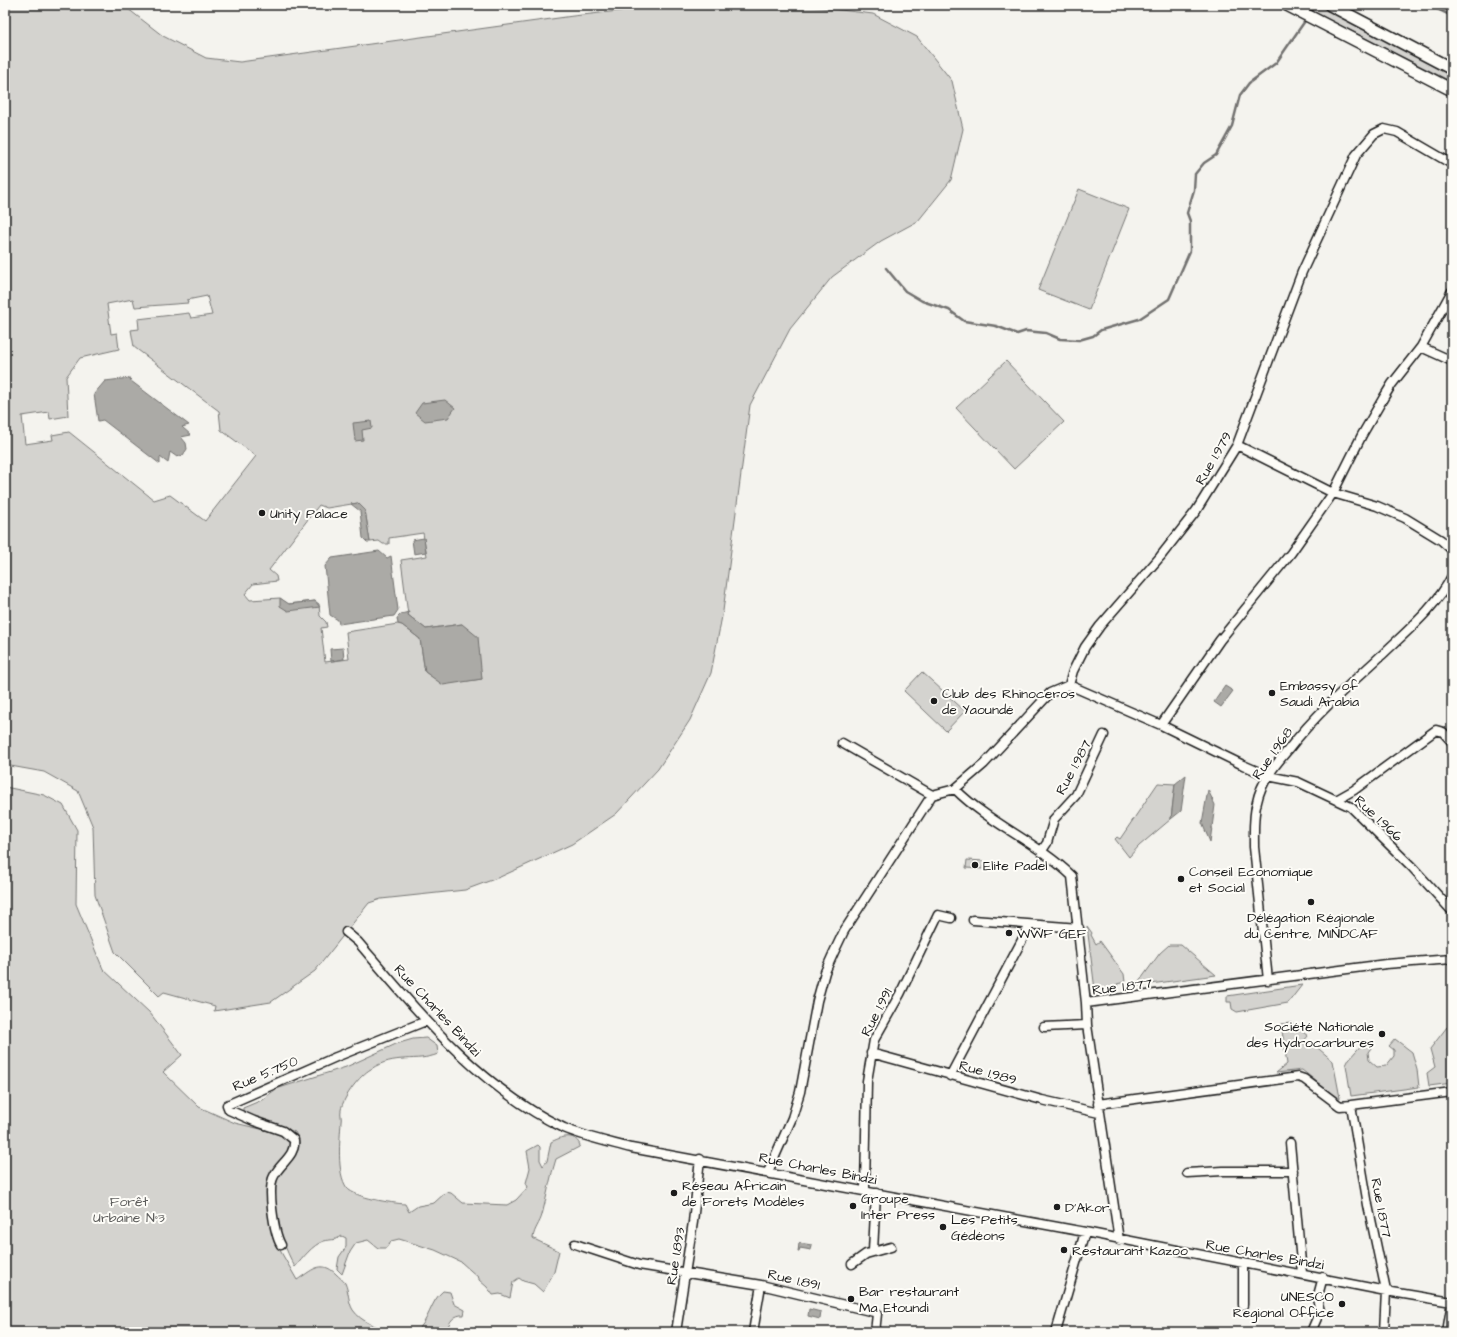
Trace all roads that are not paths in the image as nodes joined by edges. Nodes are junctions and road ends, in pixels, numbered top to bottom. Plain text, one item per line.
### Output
1 (1287, 5) edge
2 (1330, 5) edge
3 (1452, 69) edge
4 (1452, 90) edge
5 (1452, 164) edge
6 (1452, 291) edge
7 (1420, 347) junction
8 (1452, 361) edge
9 (1237, 445) junction
10 (1333, 493) junction
11 (1452, 550) edge
12 (1452, 576) edge
13 (1069, 685) junction
14 (1161, 725) junction
15 (1104, 735) dead end
16 (1452, 742) edge
17 (842, 743) dead end
18 (1268, 776) junction
19 (955, 789) junction
20 (932, 795) junction
21 (1338, 799) junction
22 (1041, 852) junction
23 (1452, 911) edge
24 (951, 918) dead end
25 (973, 920) dead end
26 (1030, 924) junction
27 (1079, 928) junction
28 (346, 932) dead end
29 (1452, 958) edge
30 (1268, 980) junction
31 (1086, 1003) junction
32 (426, 1021) junction
33 (1087, 1025) junction
34 (1044, 1026) dead end
35 (871, 1053) junction
36 (950, 1076) junction
37 (1452, 1092) edge
38 (1351, 1105) junction
39 (1098, 1108) junction
40 (1290, 1143) dead end
41 (700, 1159) junction
42 (1293, 1171) junction
43 (768, 1172) junction
44 (1187, 1173) dead end
45 (865, 1190) junction
46 (876, 1192) junction
47 (1085, 1232) junction
48 (1119, 1240) junction
49 (575, 1244) dead end
50 (282, 1245) dead end
51 (891, 1247) dead end
52 (873, 1251) junction
53 (1243, 1263) junction
54 (852, 1264) dead end
55 (686, 1272) junction
56 (1302, 1274) junction
57 (1323, 1277) junction
58 (762, 1285) junction
59 (1386, 1291) junction
60 (1452, 1302) edge
61 (1243, 1305) dead end
62 (676, 1332) edge
63 (753, 1332) edge
64 (875, 1332) edge
65 (1056, 1332) edge
66 (1311, 1332) edge
67 (1384, 1332) edge
68 (1447, 1332) edge

1 - 4 highway
2 - 3 highway
5 - 9 street, Rue 1.979
6 - 7 street
7 - 8 street
7 - 10 street
9 - 10 street
9 - 13 street, Rue 1.979
10 - 11 street
10 - 14 street
12 - 18 street, Rue 1.968
13 - 14 street, Rue 1.966
13 - 19 street
14 - 18 street, Rue 1.966
15 - 22 street, Rue 1.987
16 - 21 street
17 - 20 street
18 - 21 street, Rue 1.966
18 - 30 street, Rue 1.968
19 - 20 street
19 - 22 street
20 - 43 street
21 - 23 street, Rue 1.966
22 - 27 street
24 - 35 street, Rue 1.991
25 - 26 street
26 - 27 street
26 - 36 street
27 - 31 street
28 - 32 street, Rue Charles Bindzi
29 - 30 street, Rue 1.877
30 - 31 street, Rue 1.877
31 - 33 street, Rue 1.877
32 - 41 street, Rue Charles Bindzi
32 - 50 street, Rue 5.750
33 - 34 street
33 - 39 street, Rue 1.877
35 - 36 street, Rue 1.989
35 - 45 street, Rue 1.991
36 - 39 street, Rue 1.989
37 - 38 street
38 - 39 street
38 - 59 street, Rue 1.877
39 - 48 street
40 - 42 street
41 - 43 street, Rue Charles Bindzi
41 - 55 street, Rue 1.893
42 - 44 street
42 - 56 street
43 - 45 street, Rue Charles Bindzi
45 - 46 street, Rue Charles Bindzi
46 - 47 street, Rue Charles Bindzi
46 - 52 street
47 - 48 street, Rue Charles Bindzi
47 - 65 street
48 - 53 street, Rue Charles Bindzi
49 - 55 street, Rue 1.891
51 - 52 street
52 - 54 street
53 - 56 street, Rue Charles Bindzi
53 - 61 street
55 - 58 street, Rue 1.891
55 - 62 street, Rue 1.893
56 - 57 street, Rue Charles Bindzi
57 - 59 street, Rue Charles Bindzi
57 - 66 street
58 - 63 street
58 - 64 street, Rue 1.891
59 - 60 street, Rue Charles Bindzi
59 - 67 street, Rue 1.877
60 - 68 street

